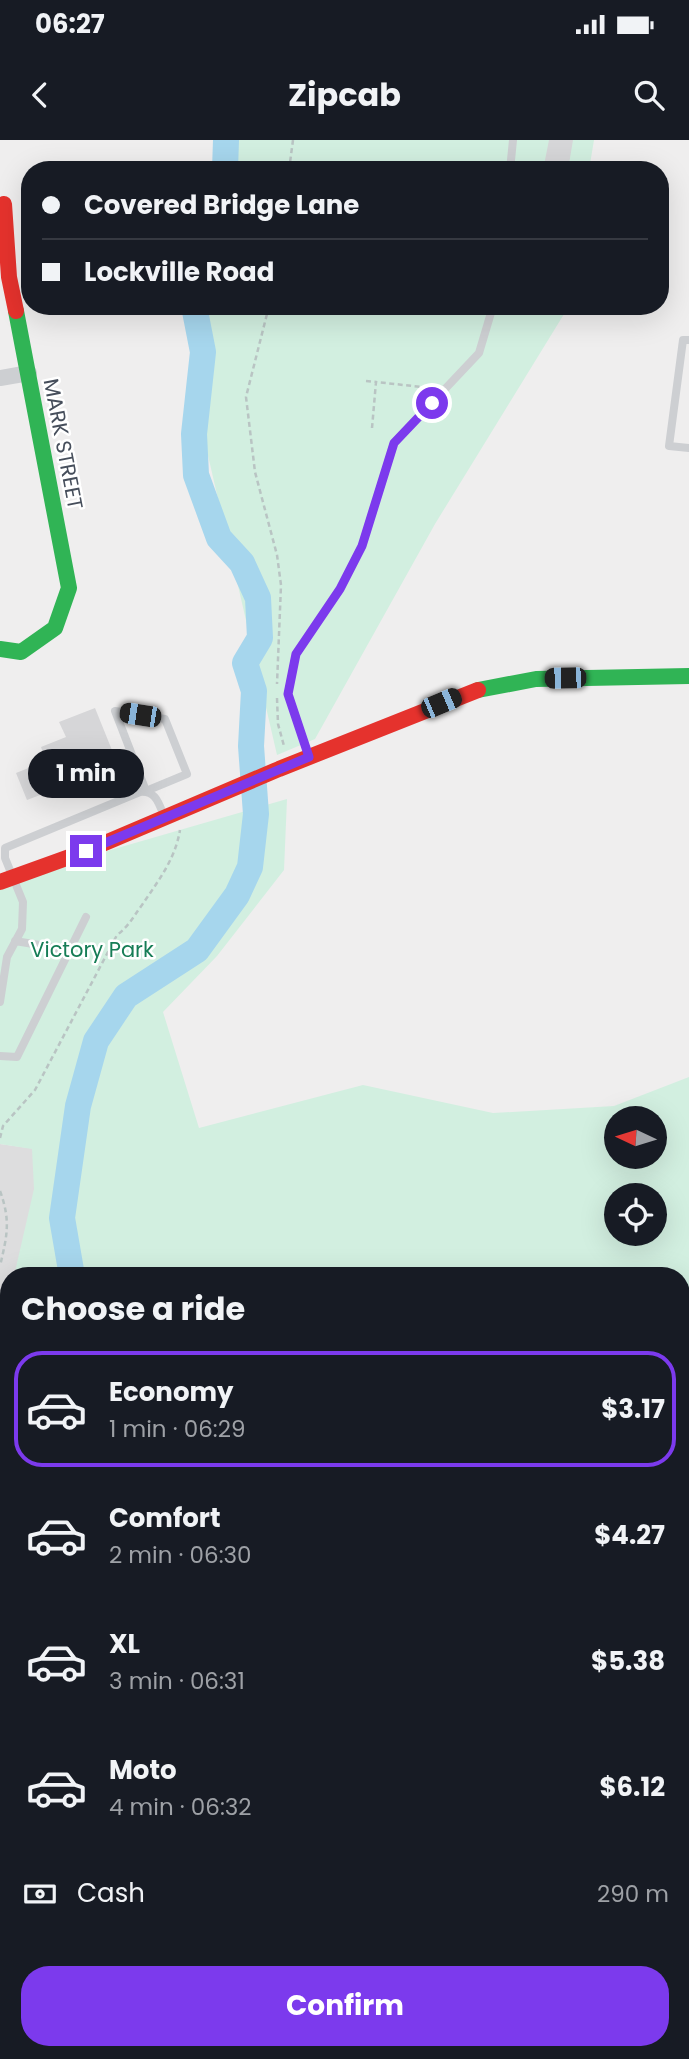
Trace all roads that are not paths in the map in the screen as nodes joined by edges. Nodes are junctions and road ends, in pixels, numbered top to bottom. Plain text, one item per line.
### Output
1 (513, 140) edge
2 (511, 161) edge
3 (4, 204) dead end
4 (490, 315) edge
5 (689, 341) edge
6 (29, 373) junction
7 (0, 378) edge
8 (689, 448) edge
9 (0, 649) edge
10 (689, 676) edge
11 (309, 757) junction
12 (146, 791) junction
13 (165, 819) junction
14 (6, 880) edge
15 (86, 917) dead end
16 (15, 941) junction
17 (66, 956) junction
18 (0, 1002) edge
19 (0, 1056) edge

1 - 2 lane
3 - 6 main road, MARK STREET
4 - 11 lane
5 - 8 lane
6 - 7 street
6 - 9 main road, MARK STREET
10 - 11 main road
11 - 13 main road
12 - 12 lane
12 - 13 lane
12 - 14 lane
13 - 14 main road
14 - 16 lane
15 - 17 lane
16 - 17 lane
16 - 18 lane
17 - 19 lane

